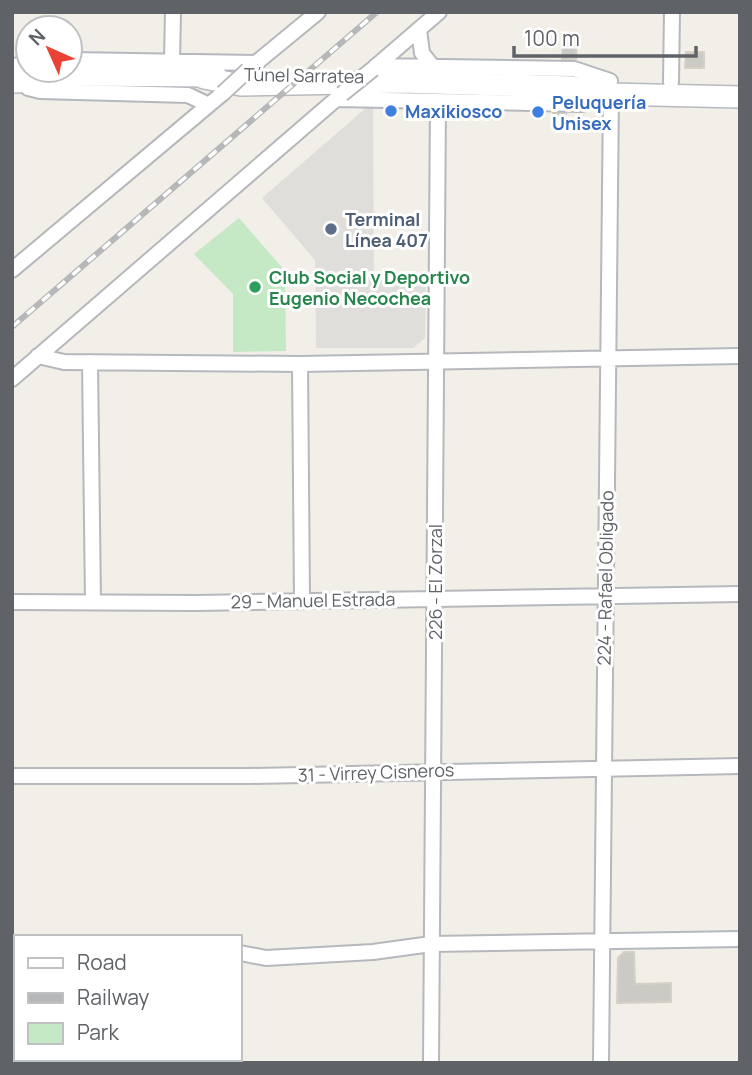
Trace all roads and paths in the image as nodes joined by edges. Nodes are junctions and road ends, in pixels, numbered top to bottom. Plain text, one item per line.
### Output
1 (173, 12) edge
2 (318, 12) edge
3 (439, 12) edge
4 (672, 12) edge
5 (419, 30) junction
6 (172, 61) junction
7 (84, 67) edge
8 (252, 67) junction
9 (374, 68) junction
10 (434, 68) junction
11 (84, 69) edge
12 (671, 82) junction
13 (31, 84) edge
14 (740, 84) edge
15 (610, 87) junction
16 (340, 96) junction
17 (740, 97) edge
18 (439, 102) junction
19 (209, 105) junction
20 (12, 270) edge
21 (38, 356) junction
22 (740, 356) edge
23 (609, 358) junction
24 (90, 362) junction
25 (437, 362) junction
26 (300, 363) junction
27 (12, 379) edge
28 (740, 594) edge
29 (435, 597) junction
30 (604, 597) junction
31 (302, 600) junction
32 (93, 601) junction
33 (12, 602) edge
34 (740, 766) edge
35 (604, 768) junction
36 (435, 770) junction
37 (12, 776) edge
38 (740, 939) edge
39 (602, 940) junction
40 (431, 944) junction
41 (242, 953) edge
42 (431, 1063) edge
43 (601, 1063) edge

1 - 6 street
2 - 8 street
3 - 5 street
4 - 12 street
5 - 9 street
5 - 10 street
6 - 7 street
6 - 8 street
8 - 19 street, bridge
9 - 10 street
9 - 16 street, bridge
10 - 15 street
11 - 15 main road, Túnel Sarratea
12 - 14 main road
12 - 15 main road
13 - 19 street
15 - 17 main road
15 - 18 street
15 - 23 street, 224 - Rafael Obligado
16 - 18 street
16 - 21 street
18 - 25 street, 226 - El Zorzal
19 - 20 street
21 - 24 street
21 - 27 street
22 - 23 street
23 - 25 street
23 - 30 street, 224 - Rafael Obligado
24 - 26 street
24 - 32 street
25 - 26 street
25 - 29 street, 226 - El Zorzal
26 - 31 street
28 - 30 street, 29 - Manuel Estrada
29 - 30 street, 29 - Manuel Estrada
29 - 31 street, 29 - Manuel Estrada
29 - 36 street, 226 - El Zorzal
30 - 35 street, 224 - Rafael Obligado
31 - 32 street, 29 - Manuel Estrada
32 - 33 street, 29 - Manuel Estrada
34 - 35 street, 31 - Virrey Cisneros
35 - 36 street, 31 - Virrey Cisneros
35 - 39 street, 224 - Rafael Obligado
36 - 37 street, 31 - Virrey Cisneros
36 - 40 street, 226 - El Zorzal
38 - 39 street
39 - 40 street
39 - 43 street, 224 - Rafael Obligado
40 - 41 street
40 - 42 street, 226 - El Zorzal

